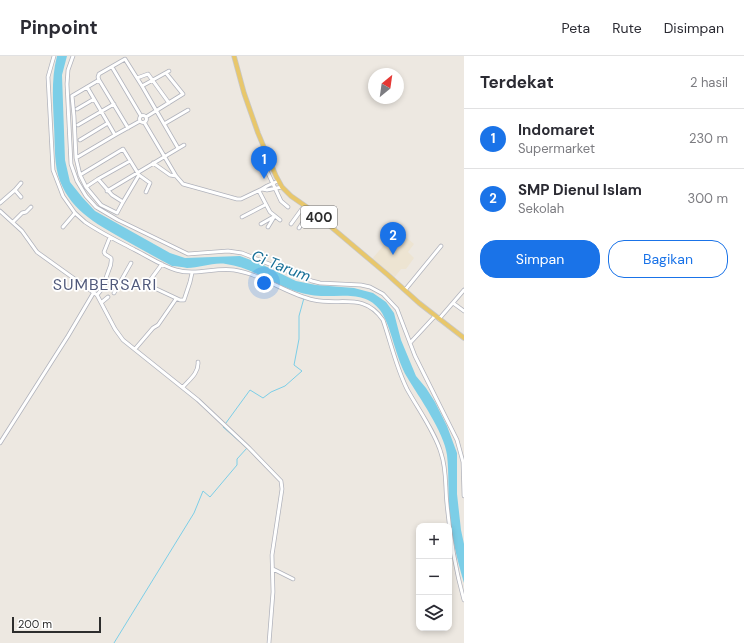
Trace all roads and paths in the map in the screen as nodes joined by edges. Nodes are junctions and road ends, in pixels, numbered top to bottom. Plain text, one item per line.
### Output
1 (54, 56) edge
2 (73, 56) edge
3 (234, 56) edge
4 (112, 67) junction
5 (137, 78) junction
6 (99, 80) junction
7 (153, 80) junction
8 (142, 86) junction
9 (87, 87) junction
10 (94, 99) junction
11 (169, 103) junction
12 (114, 104) junction
13 (77, 109) dead end
14 (188, 110) dead end
15 (101, 111) junction
16 (157, 111) junction
17 (141, 116) junction
18 (146, 117) junction
19 (142, 122) junction
20 (108, 123) junction
21 (164, 124) junction
22 (78, 125) dead end
23 (128, 128) junction
24 (115, 135) junction
25 (80, 140) dead end
26 (184, 144) dead end
27 (178, 148) junction
28 (164, 156) junction
29 (76, 158) junction
30 (260, 158) dead end
31 (130, 161) junction
32 (153, 163) junction
33 (80, 174) junction
34 (138, 174) junction
35 (176, 176) junction
36 (98, 179) junction
37 (278, 180) junction
38 (21, 183) dead end
39 (273, 183) junction
40 (86, 187) junction
41 (282, 187) junction
42 (276, 188) junction
43 (15, 190) junction
44 (260, 190) junction
45 (107, 191) junction
46 (146, 192) dead end
47 (21, 197) dead end
48 (123, 202) junction
49 (0, 203) edge
50 (266, 205) junction
51 (304, 206) junction
52 (31, 207) dead end
53 (288, 207) dead end
54 (311, 210) junction
55 (0, 211) edge
56 (75, 213) junction
57 (275, 216) junction
58 (242, 217) dead end
59 (280, 220) dead end
60 (13, 222) junction
61 (261, 224) dead end
62 (292, 224) dead end
63 (63, 227) dead end
64 (268, 227) dead end
65 (299, 228) dead end
66 (110, 237) junction
67 (441, 246) dead end
68 (131, 263) dead end
69 (160, 263) junction
70 (192, 273) junction
71 (405, 290) junction
72 (464, 290) edge
73 (94, 292) junction
74 (114, 292) dead end
75 (97, 295) junction
76 (108, 297) dead end
77 (176, 298) junction
78 (102, 302) junction
79 (453, 303) junction
80 (464, 311) edge
81 (437, 317) junction
82 (464, 338) edge
83 (410, 343) junction
84 (135, 349) junction
85 (198, 362) dead end
86 (183, 387) junction
87 (0, 443) edge
88 (464, 496) edge
89 (273, 568) junction
90 (293, 579) dead end
91 (464, 600) edge
92 (269, 643) edge

1 - 56 street
2 - 83 street
3 - 37 main road, 400
4 - 5 street
4 - 6 street
4 - 17 street
5 - 7 street
5 - 8 street
6 - 9 street
6 - 12 street
7 - 8 street
7 - 11 street
7 - 11 street
8 - 16 street
9 - 10 street
9 - 29 street
10 - 13 street
10 - 15 street
11 - 16 street
12 - 15 street
12 - 23 street
14 - 21 street
15 - 20 street
15 - 22 street
16 - 18 street
16 - 21 street
17 - 18 street
17 - 19 street
18 - 19 street
19 - 23 street
19 - 28 street
20 - 24 street
20 - 25 street
21 - 27 street
23 - 24 street
24 - 29 street
26 - 27 street
27 - 28 street
28 - 32 street
28 - 35 street
29 - 33 street
30 - 39 street
31 - 33 street
31 - 34 street
31 - 36 street
32 - 34 street
32 - 35 street
33 - 40 street
34 - 45 street
34 - 46 street
34 - 48 street
35 - 44 street
36 - 40 street
36 - 45 street
37 - 39 street
37 - 41 main road, 400
38 - 43 street
39 - 42 street
39 - 44 street
40 - 48 street
41 - 42 street
41 - 51 main road, 400
42 - 44 street
42 - 53 street
43 - 47 street
43 - 49 street
44 - 50 street
45 - 48 street
50 - 57 street
50 - 58 street
51 - 54 main road, 400
51 - 62 street
52 - 60 street
54 - 65 street
54 - 71 main road, 400
55 - 60 street
56 - 63 street
56 - 66 street
57 - 59 street
57 - 61 street
57 - 64 street
60 - 73 street
66 - 69 street
66 - 75 street
67 - 71 street
68 - 74 street
69 - 70 street
69 - 77 street
70 - 77 street
70 - 91 street
71 - 81 main road, 400
72 - 79 street
73 - 75 street
73 - 87 street
75 - 78 street
76 - 78 street
77 - 84 street
78 - 84 street
79 - 80 street
79 - 81 street
81 - 82 main road, 400
81 - 83 street
83 - 88 street
84 - 86 street
85 - 86 street
86 - 89 street
89 - 90 street
89 - 92 street

